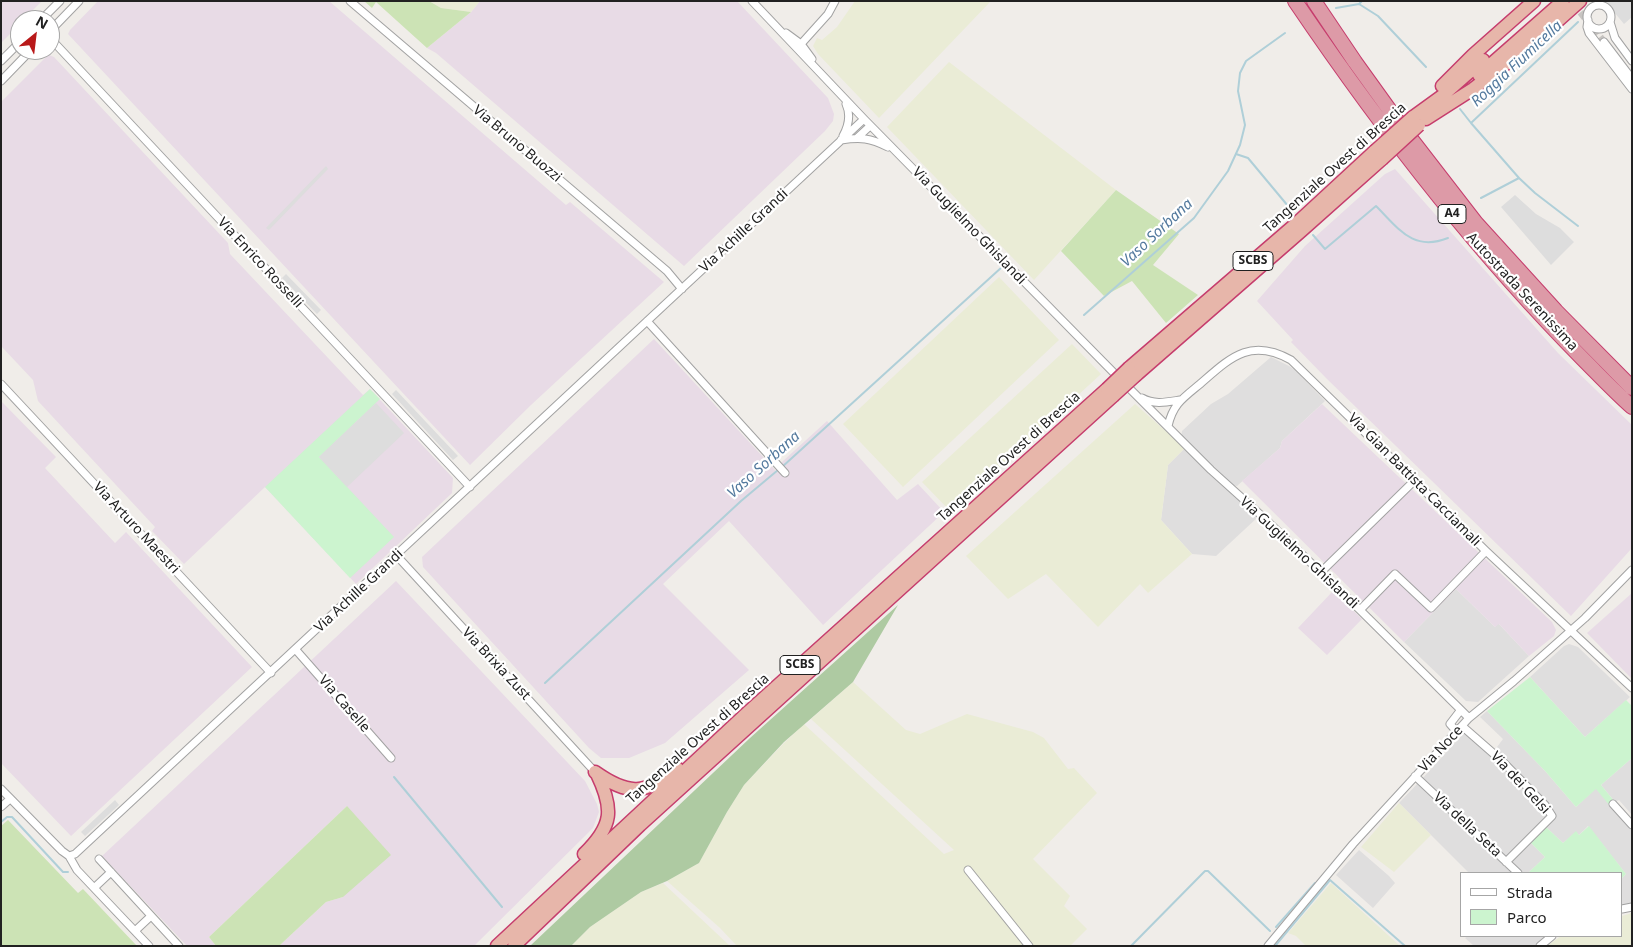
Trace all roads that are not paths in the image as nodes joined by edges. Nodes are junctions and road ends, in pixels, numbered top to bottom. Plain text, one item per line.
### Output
1 (79, 1) edge
2 (350, 1) edge
3 (752, 1) edge
4 (835, 1) edge
5 (1295, 1) edge
6 (1314, 1) edge
7 (1551, 1) edge
8 (1563, 1) edge
9 (1580, 1) edge
10 (1532, 3) edge
11 (768, 19) junction
12 (60, 20) edge
13 (1588, 20) junction
14 (1610, 22) junction
15 (789, 41) junction
16 (1604, 42) tunnel mouth
17 (801, 44) junction
18 (60, 49) edge
19 (10, 52) edge
20 (21, 60) edge
21 (1, 61) edge
22 (1632, 62) edge
23 (825, 78) junction
24 (1632, 79) edge
25 (1, 81) edge
26 (1632, 89) edge
27 (842, 97) junction
28 (864, 119) junction
29 (1419, 120) junction
30 (870, 126) junction
31 (857, 138) junction
32 (840, 140) junction
33 (893, 149) junction
34 (682, 289) junction
35 (648, 321) junction
36 (1114, 373) dead end
37 (1, 384) edge
38 (1129, 388) dead end
39 (1632, 388) edge
40 (1110, 392) junction
41 (1135, 394) junction
42 (1180, 400) junction
43 (1632, 407) edge
44 (1168, 426) junction
45 (785, 472) dead end
46 (1415, 480) junction
47 (470, 487) junction
48 (1486, 551) junction
49 (397, 556) junction
50 (1632, 570) edge
51 (1320, 573) junction
52 (1360, 610) junction
53 (1571, 630) junction
54 (296, 650) junction
55 (271, 673) junction
56 (1632, 688) edge
57 (1460, 710) junction
58 (744, 716) junction
59 (1469, 718) junction
60 (1460, 729) junction
61 (391, 758) dead end
62 (596, 772) junction
63 (1415, 776) junction
64 (1, 789) edge
65 (10, 799) junction
66 (1613, 804) dead end
67 (1, 807) edge
68 (1632, 826) edge
69 (69, 856) junction
70 (99, 859) dead end
71 (1506, 862) junction
72 (968, 870) dead end
73 (111, 872) junction
74 (1517, 872) edge
75 (94, 888) junction
76 (541, 904) junction
77 (151, 916) junction
78 (135, 932) junction
79 (1551, 937) edge
80 (149, 946) edge
81 (179, 946) edge
82 (497, 946) edge
83 (514, 946) edge
84 (1029, 946) edge
85 (1268, 946) edge
86 (1540, 946) edge

1 - 12 street
2 - 34 street, Via Bruno Buozzi
3 - 11 street, Via Guglielmo Ghislandi
4 - 17 street
5 - 43 highway, Autostrada Serenissima / A4
6 - 39 highway, Autostrada Serenissima / A4
7 - 29 highway, Tangenziale Ovest di Brescia / SCBS
8 - 29 highway, Tangenziale Ovest di Brescia / SCBS
9 - 29 highway
10 - 29 highway
11 - 15 street, Via Guglielmo Ghislandi
11 - 17 street, Via Guglielmo Ghislandi
13 - 14 street
13 - 14 street
13 - 26 street
14 - 22 street
15 - 17 street
15 - 23 street, Via Guglielmo Ghislandi
16 - 24 street
17 - 23 street, Via Guglielmo Ghislandi
18 - 47 street, Via Enrico Rosselli
19 - 21 street
20 - 25 street
23 - 27 street, Via Guglielmo Ghislandi
27 - 28 street, Via Guglielmo Ghislandi
27 - 32 street, Via Achille Grandi
28 - 30 street, Via Guglielmo Ghislandi
28 - 32 street, Via Achille Grandi
29 - 40 highway, Tangenziale Ovest di Brescia / SCBS, bridge
30 - 31 street
30 - 33 street, Via Guglielmo Ghislandi
31 - 32 street
31 - 33 street
32 - 34 street, Via Achille Grandi
33 - 36 street, Via Guglielmo Ghislandi
34 - 35 street, Via Achille Grandi
35 - 45 street
35 - 47 street, Via Achille Grandi
37 - 55 street, Via Arturo Maestri
38 - 41 street, Via Guglielmo Ghislandi
40 - 58 highway, Tangenziale Ovest di Brescia / SCBS
40 - 83 highway, Tangenziale Ovest di Brescia / SCBS
41 - 42 street
41 - 44 street, Via Guglielmo Ghislandi
42 - 44 street, Via Gian Battista Cacciamali
42 - 46 street, Via Gian Battista Cacciamali
44 - 51 street, Via Guglielmo Ghislandi
46 - 48 street, Via Gian Battista Cacciamali
46 - 51 street
47 - 49 street, Via Achille Grandi
48 - 52 street
48 - 53 street, Via Gian Battista Cacciamali
49 - 54 street, Via Achille Grandi
49 - 62 street, Via Brixia Zust
50 - 53 street, Via Noce
51 - 52 street, Via Guglielmo Ghislandi
52 - 57 street, Via Guglielmo Ghislandi
53 - 56 street, Via Gian Battista Cacciamali
53 - 59 street, Via Noce
54 - 55 street, Via Achille Grandi
54 - 61 street, Via Caselle
55 - 69 street, Via Achille Grandi
57 - 59 street, Via Guglielmo Ghislandi
57 - 60 street
58 - 62 highway
58 - 76 highway, Tangenziale Ovest di Brescia / SCBS
59 - 60 street, Via Noce
60 - 63 street, Via Noce
60 - 71 street, Via dei Gelsi
62 - 76 highway
63 - 71 street, Via della Seta
63 - 85 street, Via Noce
64 - 65 street
65 - 67 street
65 - 69 street
66 - 68 street
69 - 75 street
70 - 73 street
71 - 74 street, Via della Seta
72 - 84 street
73 - 75 street
73 - 77 street
75 - 78 street
76 - 82 highway, Tangenziale Ovest di Brescia / SCBS
77 - 78 street
77 - 81 street
78 - 80 street
79 - 86 street

